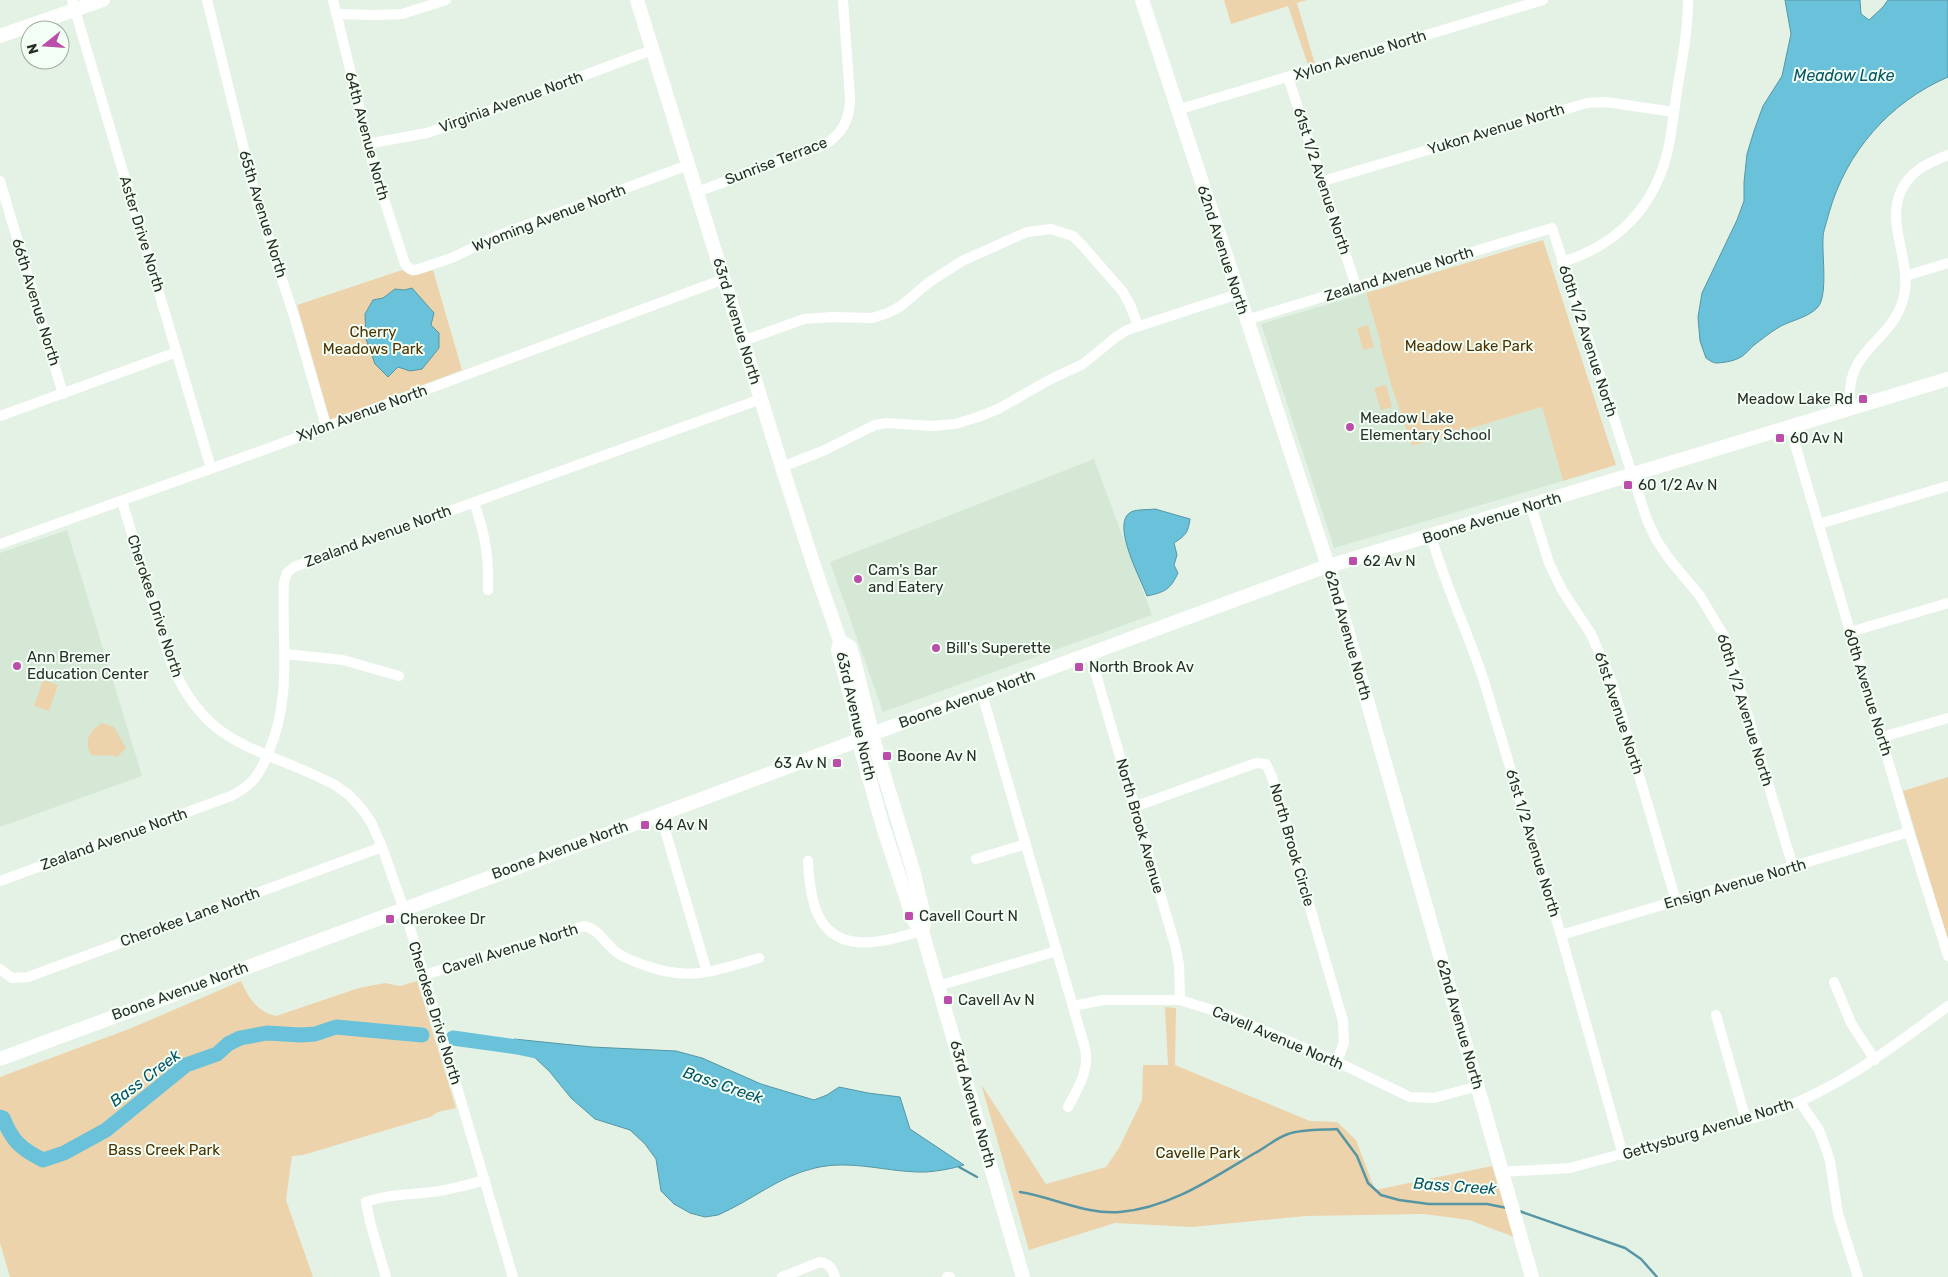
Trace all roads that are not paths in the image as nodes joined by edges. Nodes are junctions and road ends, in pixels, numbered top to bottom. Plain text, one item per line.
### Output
1 (103, 0) edge
2 (207, 0) edge
3 (333, 0) edge
4 (446, 0) edge
5 (637, 0) edge
6 (843, 0) edge
7 (1142, 0) edge
8 (1543, 0) edge
9 (1688, 0) edge
10 (74, 5) edge
11 (336, 14) junction
12 (0, 36) edge
13 (652, 50) junction
14 (1288, 77) junction
15 (1177, 110) junction
16 (1674, 112) junction
17 (367, 144) junction
18 (1948, 155) edge
19 (688, 165) junction
20 (0, 181) edge
21 (1322, 181) junction
22 (697, 192) junction
23 (1552, 228) joint
24 (1562, 262) junction
25 (1948, 263) edge
26 (410, 269) joint
27 (1905, 276) junction
28 (724, 279) junction
29 (1356, 286) junction
30 (1238, 294) junction
31 (1246, 320) junction
32 (1138, 326) junction
33 (743, 341) junction
34 (177, 352) junction
35 (1948, 379) edge
36 (63, 394) junction
37 (761, 399) junction
38 (1851, 408) junction
39 (0, 416) edge
40 (326, 426) junction
41 (1790, 427) junction
42 (782, 467) junction
43 (212, 468) junction
44 (1632, 476) junction
45 (1948, 486) edge
46 (122, 501) junction
47 (474, 502) junction
48 (1531, 506) junction
49 (1819, 524) junction
50 (1431, 536) junction
51 (0, 544) edge
52 (1328, 566) junction
53 (488, 590) dead end
54 (1948, 603) edge
55 (1850, 632) junction
56 (840, 641) junction
57 (284, 654) junction
58 (1090, 654) junction
59 (399, 676) dead end
60 (982, 694) junction
61 (1948, 718) edge
62 (872, 734) junction
63 (1882, 738) junction
64 (859, 740) junction
65 (267, 756) junction
66 (1134, 807) junction
67 (660, 813) junction
68 (1909, 832) junction
69 (1026, 844) junction
70 (382, 847) junction
71 (976, 859) dead end
72 (808, 861) dead end
73 (1793, 867) junction
74 (0, 880) edge
75 (1676, 901) junction
76 (404, 908) junction
77 (922, 931) junction
78 (1561, 935) junction
79 (1057, 951) junction
80 (1948, 956) edge
81 (759, 958) dead end
82 (0, 969) edge
83 (707, 972) junction
84 (424, 975) junction
85 (1834, 982) dead end
86 (938, 986) junction
87 (1180, 1000) junction
88 (1073, 1006) junction
89 (1948, 1006) edge
90 (1716, 1015) dead end
91 (0, 1059) edge
92 (1875, 1060) junction
93 (1337, 1062) junction
94 (1478, 1086) junction
95 (1800, 1102) junction
96 (1068, 1108) dead end
97 (1746, 1120) junction
98 (1623, 1154) junction
99 (1502, 1172) junction
100 (485, 1180) junction
101 (386, 1277) edge
102 (513, 1277) edge
103 (782, 1277) edge
104 (834, 1277) edge
105 (1023, 1277) edge
106 (1532, 1277) edge
107 (1858, 1277) edge

1 - 10 street
2 - 40 street, 65th Avenue North
3 - 11 street, 64th Avenue North
4 - 11 street
5 - 13 street, 63rd Avenue North
6 - 22 street, Sunrise Terrace
7 - 15 street, 62nd Avenue North
8 - 14 street, Xylon Avenue North
9 - 16 street
10 - 12 street
10 - 34 street, Aster Drive North
11 - 17 street, 64th Avenue North
13 - 17 street, Virginia Avenue North
13 - 19 street, 63rd Avenue North
14 - 15 street, Xylon Avenue North
14 - 21 street, 61st 1/2 Avenue North
15 - 30 street, 62nd Avenue North
16 - 21 street, Yukon Avenue North
16 - 24 street
17 - 26 street, 64th Avenue North
18 - 27 street
19 - 22 street, 63rd Avenue North
19 - 26 street, Wyoming Avenue North
20 - 36 street, 66th Avenue North
21 - 29 street, 61st 1/2 Avenue North
22 - 28 street, 63rd Avenue North
23 - 24 street, 60th 1/2 Avenue North
23 - 29 street, Zealand Avenue North
24 - 44 street, 60th 1/2 Avenue North
25 - 27 street
27 - 38 street
28 - 33 street, 63rd Avenue North
28 - 40 street, Xylon Avenue North
29 - 31 street, Zealand Avenue North
30 - 31 street, 62nd Avenue North
30 - 32 street
31 - 52 street, 62nd Avenue North
32 - 33 street
32 - 42 street
33 - 37 street, 63rd Avenue North
34 - 36 street
34 - 43 street, Aster Drive North
35 - 38 street, Boone Avenue North
36 - 39 street
37 - 42 street, 63rd Avenue North
37 - 47 street, Zealand Avenue North
38 - 41 street, Boone Avenue North
40 - 43 street, Xylon Avenue North
41 - 44 street, Boone Avenue North
41 - 49 street, 60th Avenue North
42 - 56 street, 63rd Avenue North
43 - 46 street, Xylon Avenue North
44 - 48 street, Boone Avenue North
44 - 73 street, 60th 1/2 Avenue North
45 - 49 street
46 - 51 street, Xylon Avenue North
46 - 65 street, Cherokee Drive North
47 - 53 street
47 - 57 street, Zealand Avenue North
48 - 50 street, Boone Avenue North
48 - 75 street, 61st Avenue North
49 - 55 street, 60th Avenue North
50 - 52 street, Boone Avenue North
50 - 78 street, 61st 1/2 Avenue North
52 - 58 street, Boone Avenue North
52 - 94 street, 62nd Avenue North
54 - 55 street
55 - 63 street, 60th Avenue North
56 - 62 street, 63rd Avenue North
56 - 64 street, 63rd Avenue North
57 - 59 street
57 - 65 street, Zealand Avenue North
58 - 60 street, Boone Avenue North
58 - 66 street, North Brook Avenue
60 - 62 street, Boone Avenue North
60 - 69 street
61 - 63 street
62 - 64 street, Boone Avenue North
62 - 77 street, 63rd Avenue North
63 - 68 street, 60th Avenue North
64 - 67 street, Boone Avenue North
64 - 77 street, 63rd Avenue North
65 - 70 street, Cherokee Drive North
65 - 74 street, Zealand Avenue North
66 - 87 street, North Brook Avenue
66 - 93 street, North Brook Circle
67 - 76 street, Boone Avenue North
67 - 83 street
68 - 73 street, Ensign Avenue North
68 - 80 street, 60th Avenue North
69 - 71 street
69 - 79 street
70 - 76 street, Cherokee Drive North
70 - 82 street, Cherokee Lane North
72 - 77 street
73 - 75 street, Ensign Avenue North
75 - 78 street, Ensign Avenue North
76 - 84 street, Cherokee Drive North
76 - 91 street, Boone Avenue North
77 - 86 street, 63rd Avenue North
78 - 98 street, 61st 1/2 Avenue North
79 - 86 street
79 - 88 street
81 - 83 street, Cavell Avenue North
83 - 84 street, Cavell Avenue North
84 - 100 street, Cherokee Drive North
85 - 92 street
86 - 105 street, 63rd Avenue North
87 - 88 street, Cavell Avenue North
87 - 93 street, Cavell Avenue North
88 - 96 street
89 - 92 street, Gettysburg Avenue North
90 - 97 street
92 - 95 street, Gettysburg Avenue North
93 - 94 street, Cavell Avenue North
94 - 99 street, 62nd Avenue North
95 - 97 street, Gettysburg Avenue North
95 - 107 street
97 - 98 street, Gettysburg Avenue North
98 - 99 street, Gettysburg Avenue North
99 - 106 street, 62nd Avenue North
100 - 101 street
100 - 102 street, Cherokee Drive North
103 - 104 street

